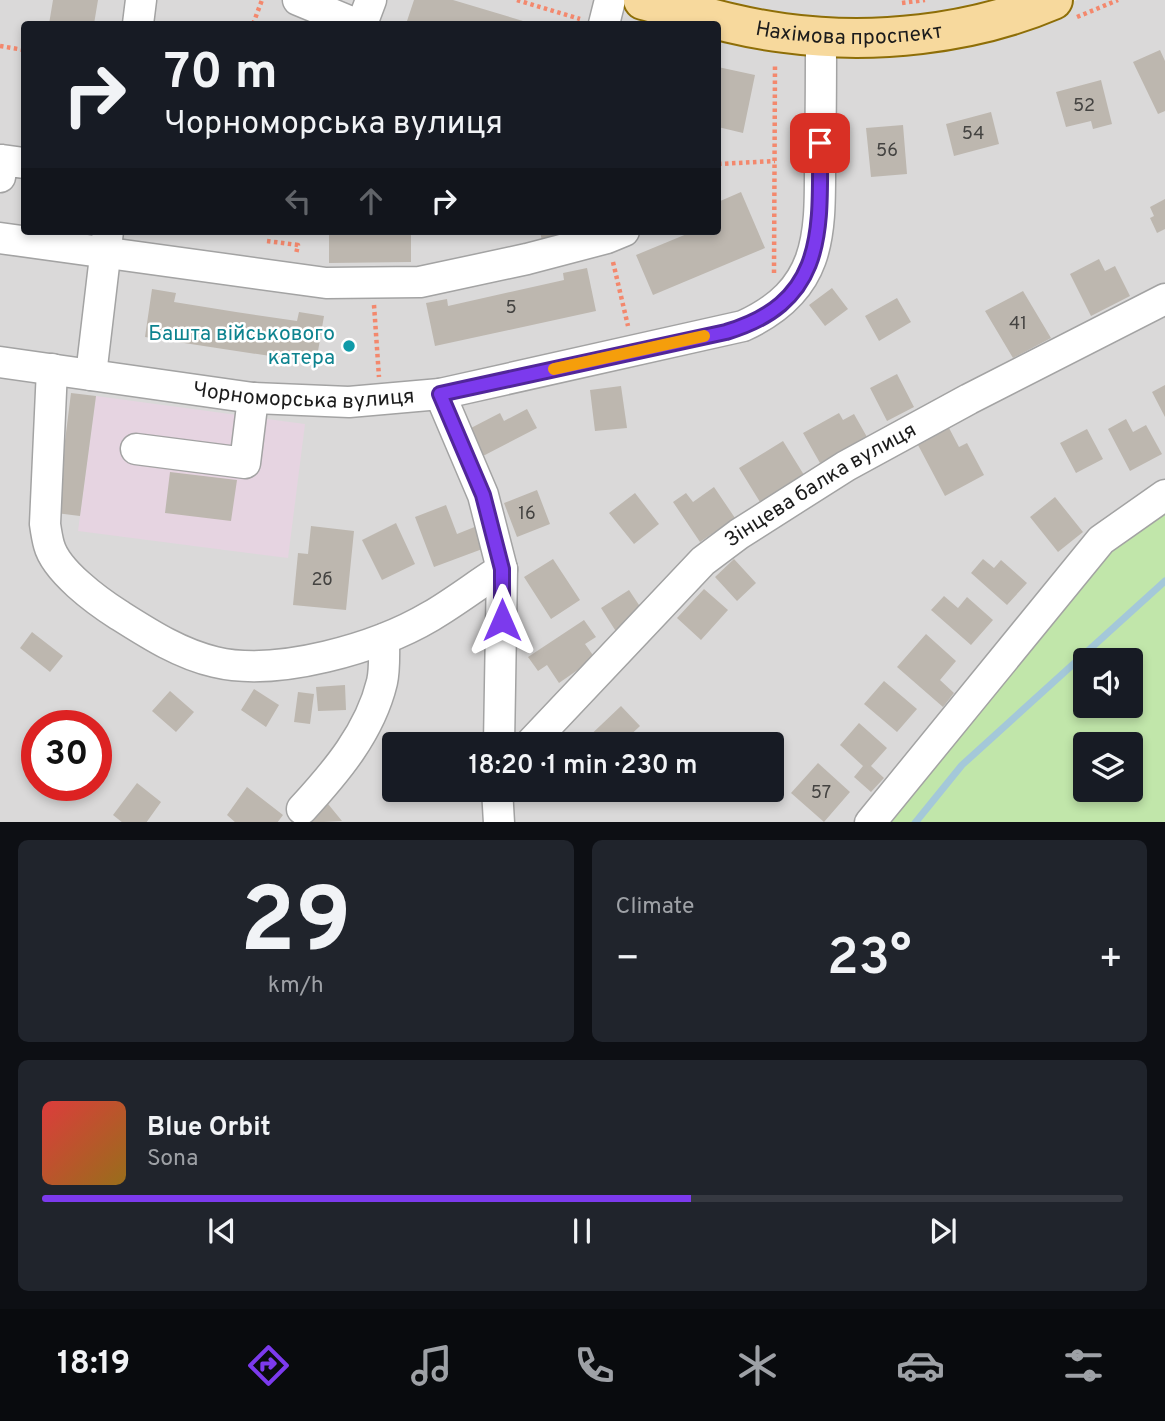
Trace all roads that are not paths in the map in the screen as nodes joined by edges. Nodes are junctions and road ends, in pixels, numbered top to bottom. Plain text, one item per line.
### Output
1 (141, 0) edge
2 (298, 0) edge
3 (371, 0) edge
4 (610, 0) edge
5 (643, 0) edge
6 (1053, 0) edge
7 (138, 21) edge
8 (349, 21) edge
9 (363, 21) edge
10 (596, 21) edge
11 (821, 37) junction
12 (21, 163) edge
13 (0, 177) edge
14 (605, 235) edge
15 (0, 238) edge
16 (107, 242) edge
17 (1159, 304) edge
18 (0, 362) edge
19 (52, 369) junction
20 (91, 375) junction
21 (440, 394) junction
22 (253, 398) junction
23 (136, 449) dead end
24 (1165, 495) edge
25 (502, 569) junction
26 (384, 639) junction
27 (499, 732) edge
28 (541, 732) edge
29 (498, 802) edge
30 (302, 810) dead end
31 (499, 822) edge
32 (870, 822) edge

1 - 7 street
2 - 8 street
3 - 9 street
4 - 10 street
5 - 11 main road, Нахімова проспект
6 - 11 main road, Нахімова проспект
11 - 21 street, Чорноморська вулиця
12 - 13 street
14 - 16 street
15 - 16 street
16 - 20 street
17 - 28 street, Зінцева балка вулиця
18 - 19 street, Чорноморська вулиця
19 - 20 street, Чорноморська вулиця
19 - 26 street
20 - 22 street, Чорноморська вулиця
21 - 22 street, Чорноморська вулиця
21 - 25 street
22 - 23 street
24 - 32 street
25 - 26 street
25 - 27 street
26 - 30 street
29 - 31 street

